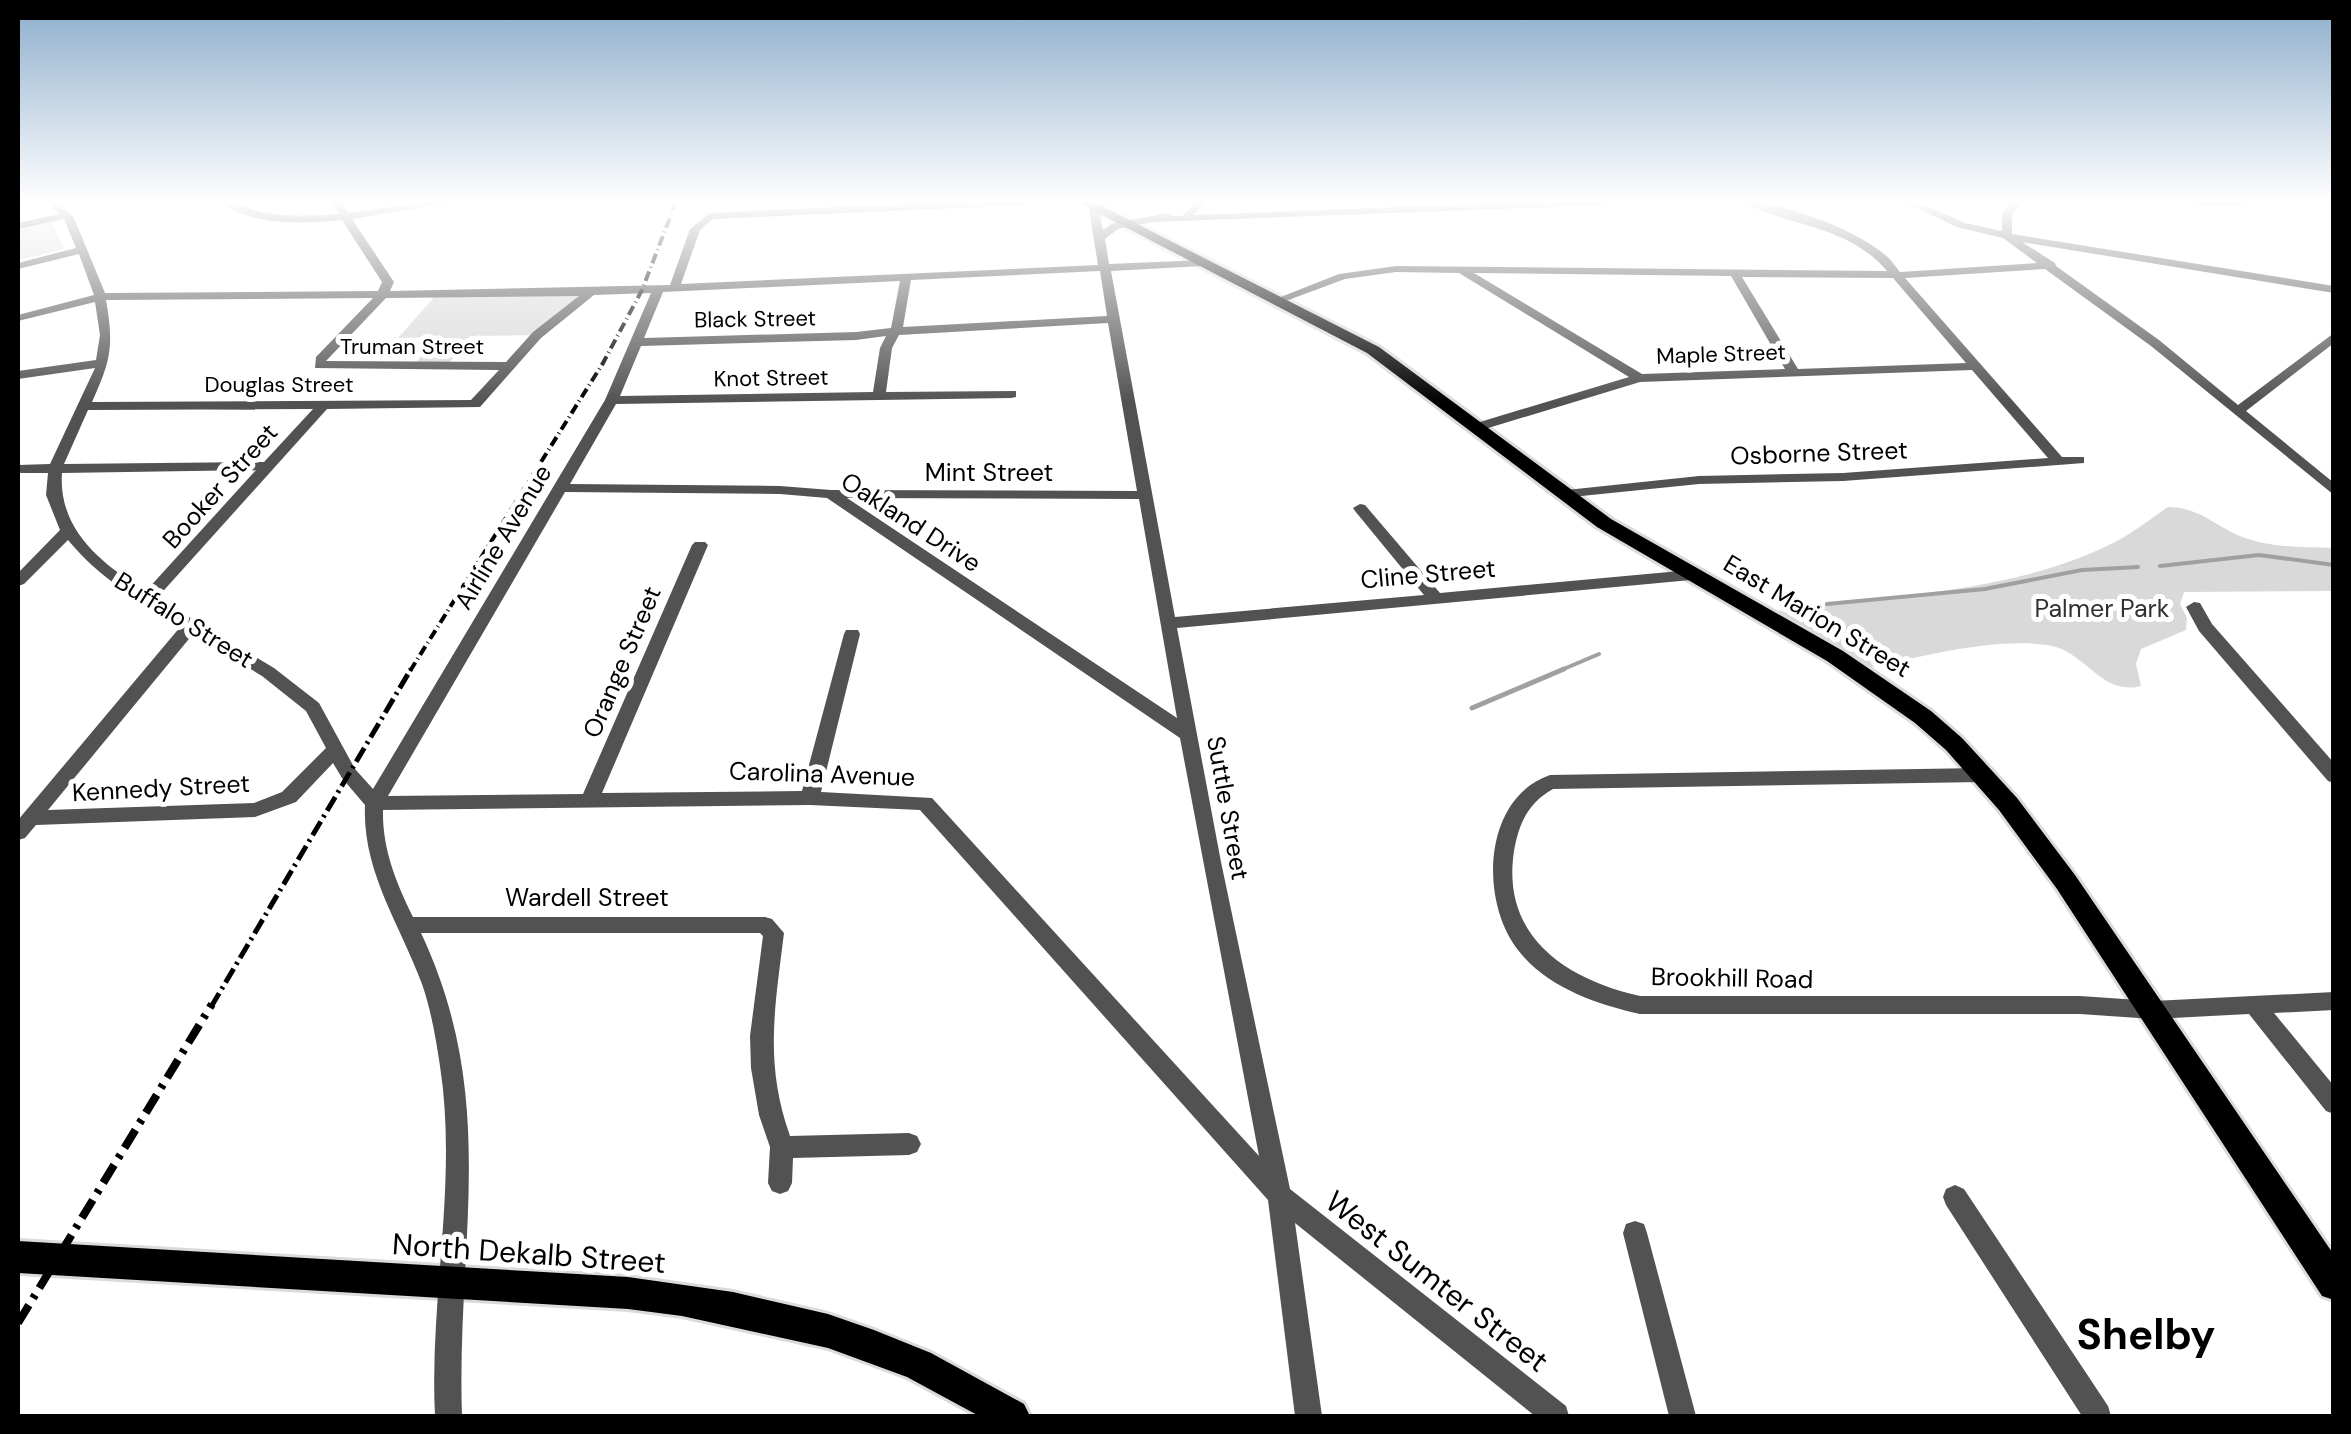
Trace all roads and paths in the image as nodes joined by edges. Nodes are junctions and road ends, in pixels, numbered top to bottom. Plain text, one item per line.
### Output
1 (90, 269) edge
2 (382, 269) edge
3 (676, 269) edge
4 (1063, 269) edge
5 (1105, 269) edge
6 (1215, 269) edge
7 (1892, 269) edge
8 (1990, 269) edge
9 (2055, 269) edge
10 (2214, 269) edge
11 (1460, 270) junction
12 (1735, 274) junction
13 (1898, 275) junction
14 (906, 276) junction
15 (2334, 282) edge
16 (2308, 284) junction
17 (666, 290) junction
18 (2334, 290) edge
19 (591, 292) junction
20 (382, 295) junction
21 (102, 298) junction
22 (1279, 300) junction
23 (18, 318) edge
24 (1114, 318) junction
25 (896, 332) junction
26 (2334, 337) edge
27 (635, 342) junction
28 (103, 363) junction
29 (505, 366) junction
30 (1976, 366) junction
31 (1794, 371) junction
32 (18, 374) edge
33 (1639, 378) junction
34 (1011, 394) dead end
35 (879, 396) junction
36 (612, 400) junction
37 (325, 403) junction
38 (84, 406) junction
39 (2237, 412) junction
40 (1475, 428) junction
41 (2057, 460) junction
42 (2079, 460) dead end
43 (270, 466) junction
44 (56, 468) junction
45 (18, 469) edge
46 (562, 488) junction
47 (2334, 492) edge
48 (831, 494) junction
49 (1562, 494) junction
50 (1147, 496) junction
51 (1360, 508) dead end
52 (68, 531) junction
53 (700, 545) dead end
54 (1691, 575) junction
55 (18, 580) edge
56 (148, 598) junction
57 (1435, 598) junction
58 (2194, 607) dead end
59 (1170, 623) junction
60 (191, 625) junction
61 (852, 634) dead end
62 (1190, 736) junction
63 (334, 751) junction
64 (1982, 774) junction
65 (2334, 776) edge
66 (810, 798) junction
67 (590, 799) junction
68 (374, 802) junction
69 (24, 825) edge
70 (410, 925) junction
71 (2334, 1001) edge
72 (2254, 1006) junction
73 (2153, 1010) junction
74 (2334, 1104) edge
75 (909, 1144) dead end
76 (782, 1147) junction
77 (780, 1183) dead end
78 (1279, 1195) junction
79 (1955, 1197) dead end
80 (1635, 1233) dead end
81 (18, 1257) edge
82 (451, 1282) junction
83 (2334, 1284) edge
84 (448, 1416) edge
85 (1012, 1416) edge
86 (1308, 1416) edge
87 (1556, 1416) edge
88 (1682, 1416) edge
89 (2098, 1416) edge

1 - 21 street
2 - 20 street
3 - 17 street, Airline Avenue
4 - 14 street
5 - 24 street, Suttle Street
6 - 22 main road, East Marion Street
7 - 13 street
8 - 13 street
9 - 39 street
10 - 16 street
11 - 12 street
11 - 22 street
11 - 33 street
12 - 13 street
12 - 31 street
13 - 30 street
14 - 17 street
14 - 25 street
15 - 16 street
16 - 18 street
17 - 19 street
17 - 27 street, Airline Avenue
19 - 20 street
19 - 29 street
20 - 21 street
20 - 29 street, Truman Street
21 - 23 street
21 - 28 street
22 - 40 main road, East Marion Street
24 - 25 street, Black Street
24 - 50 street, Suttle Street
25 - 27 street, Black Street
25 - 35 street
26 - 39 street
27 - 36 street, Airline Avenue
28 - 32 street
28 - 38 street
29 - 37 street, Douglas Street
30 - 31 street, Maple Street
30 - 41 street
31 - 33 street, Maple Street
33 - 40 street, Maple Street
34 - 35 street, Knot Street
35 - 36 street, Knot Street
36 - 46 street, Airline Avenue
37 - 38 street, Douglas Street
37 - 43 street, Booker Street
38 - 44 street
39 - 47 street
40 - 49 main road, East Marion Street
41 - 42 street, Osborne Street
41 - 49 street, Osborne Street
43 - 44 street
43 - 56 street, Booker Street
44 - 45 street
44 - 52 street, Buffalo Street
46 - 48 street, Oakland Drive
46 - 68 street, Airline Avenue
48 - 50 street, Mint Street
48 - 62 street, Oakland Drive
49 - 54 main road, East Marion Street
50 - 59 street, Suttle Street
51 - 57 street
52 - 55 street
52 - 56 street, Buffalo Street
53 - 67 street, Orange Street
54 - 57 street, Cline Street
54 - 64 main road, East Marion Street
56 - 60 street, Buffalo Street
57 - 59 street, Cline Street
58 - 65 street
59 - 62 street, Suttle Street
60 - 63 street, Buffalo Street
60 - 69 street
61 - 66 street
62 - 78 street, Suttle Street
63 - 68 street
63 - 69 street, Kennedy Street
64 - 73 main road, East Marion Street
64 - 73 street, Brookhill Road
66 - 67 street, Carolina Avenue
66 - 78 street, Carolina Avenue
67 - 68 street, Carolina Avenue
68 - 70 street
70 - 76 street, Wardell Street
70 - 82 street
71 - 72 street, Brookhill Road
72 - 73 street, Brookhill Road
72 - 74 street
73 - 83 main road, East Marion Street
75 - 76 street
76 - 77 street
78 - 86 street, Suttle Street
78 - 87 street, West Sumter Street
79 - 89 street
80 - 88 street
81 - 82 main road, North Dekalb Street
82 - 84 street
82 - 85 main road, North Dekalb Street

